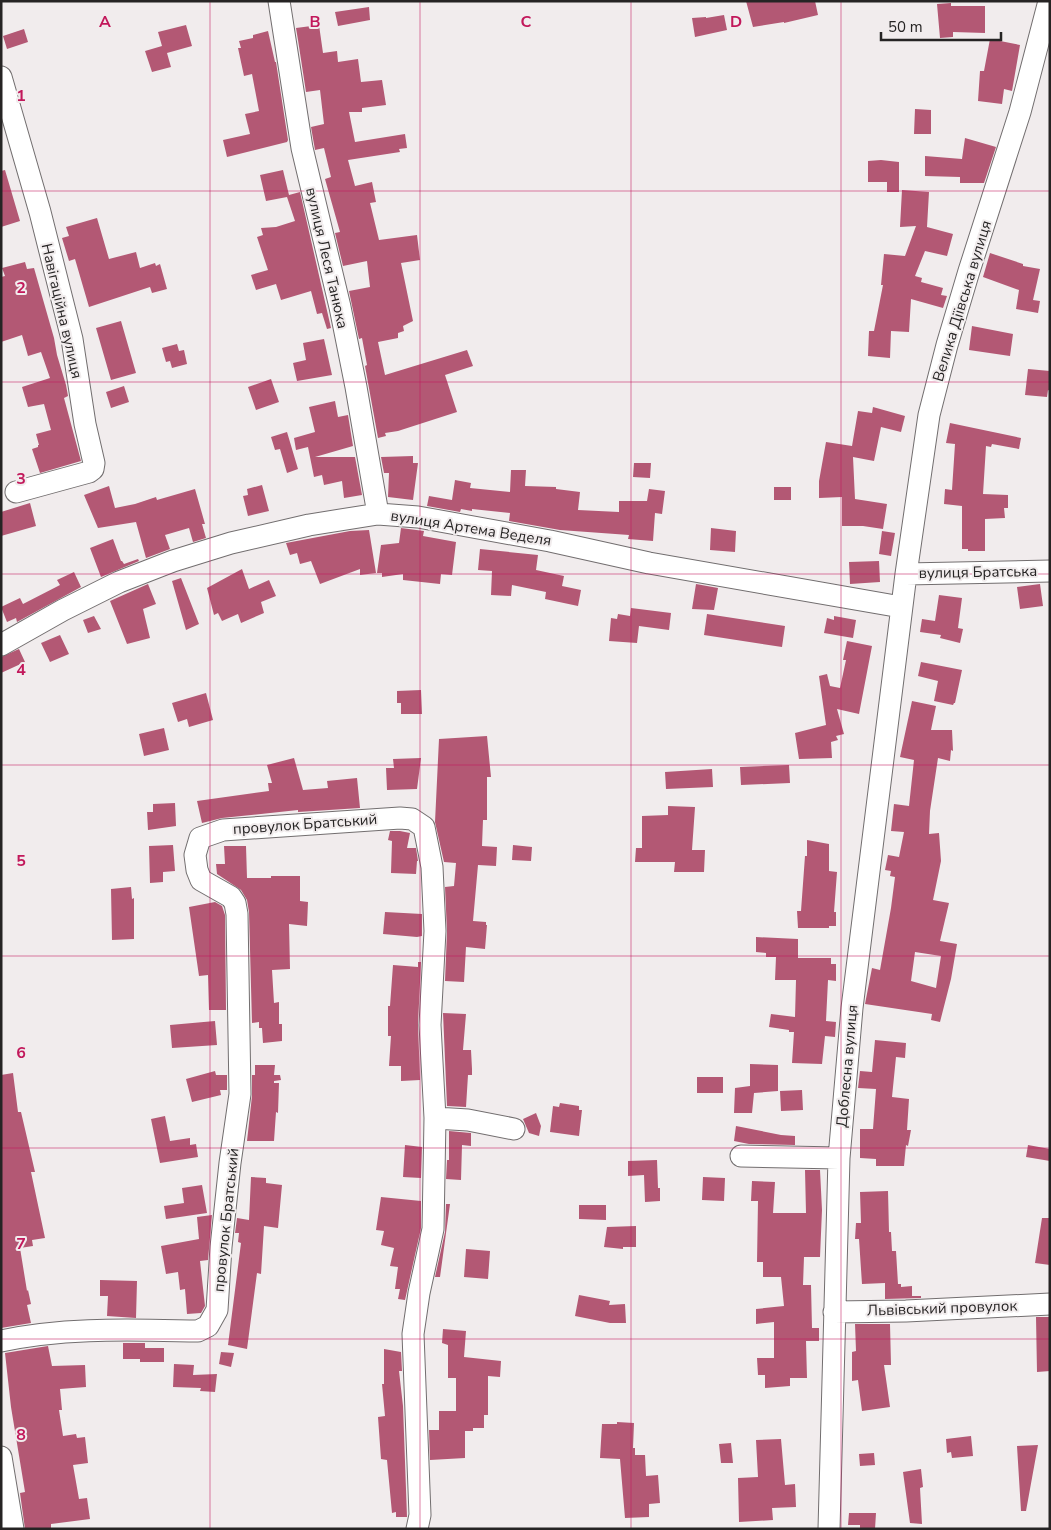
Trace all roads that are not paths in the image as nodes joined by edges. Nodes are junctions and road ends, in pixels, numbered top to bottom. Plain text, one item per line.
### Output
1 (279, 1) edge
2 (1049, 1) edge
3 (1, 77) edge
4 (16, 492) dead end
5 (378, 514) junction
6 (1050, 571) edge
7 (906, 574) junction
8 (901, 607) junction
9 (1, 645) edge
10 (436, 1118) junction
11 (514, 1129) dead end
12 (741, 1156) dead end
13 (839, 1158) junction
14 (1050, 1304) edge
15 (834, 1312) junction
16 (1, 1341) edge
17 (1, 1457) edge
18 (14, 1529) edge
19 (417, 1529) edge
20 (829, 1529) edge

1 - 5 street, вулиця Леся Танюка
2 - 7 street, Велика Діївська вулиця
3 - 4 street, Навігаційна вулиця
5 - 8 street, вулиця Артема Веделя
5 - 9 street, вулиця Артема Веделя
6 - 7 street, вулиця Братська
7 - 8 street, Велика Діївська вулиця
8 - 13 street, Доблесна вулиця
10 - 11 street
10 - 16 street, провулок Братський
10 - 19 street, провулок Братський
12 - 13 street
13 - 15 street, Доблесна вулиця
14 - 15 street, Львівський провулок
15 - 20 street, Доблесна вулиця
17 - 18 street

